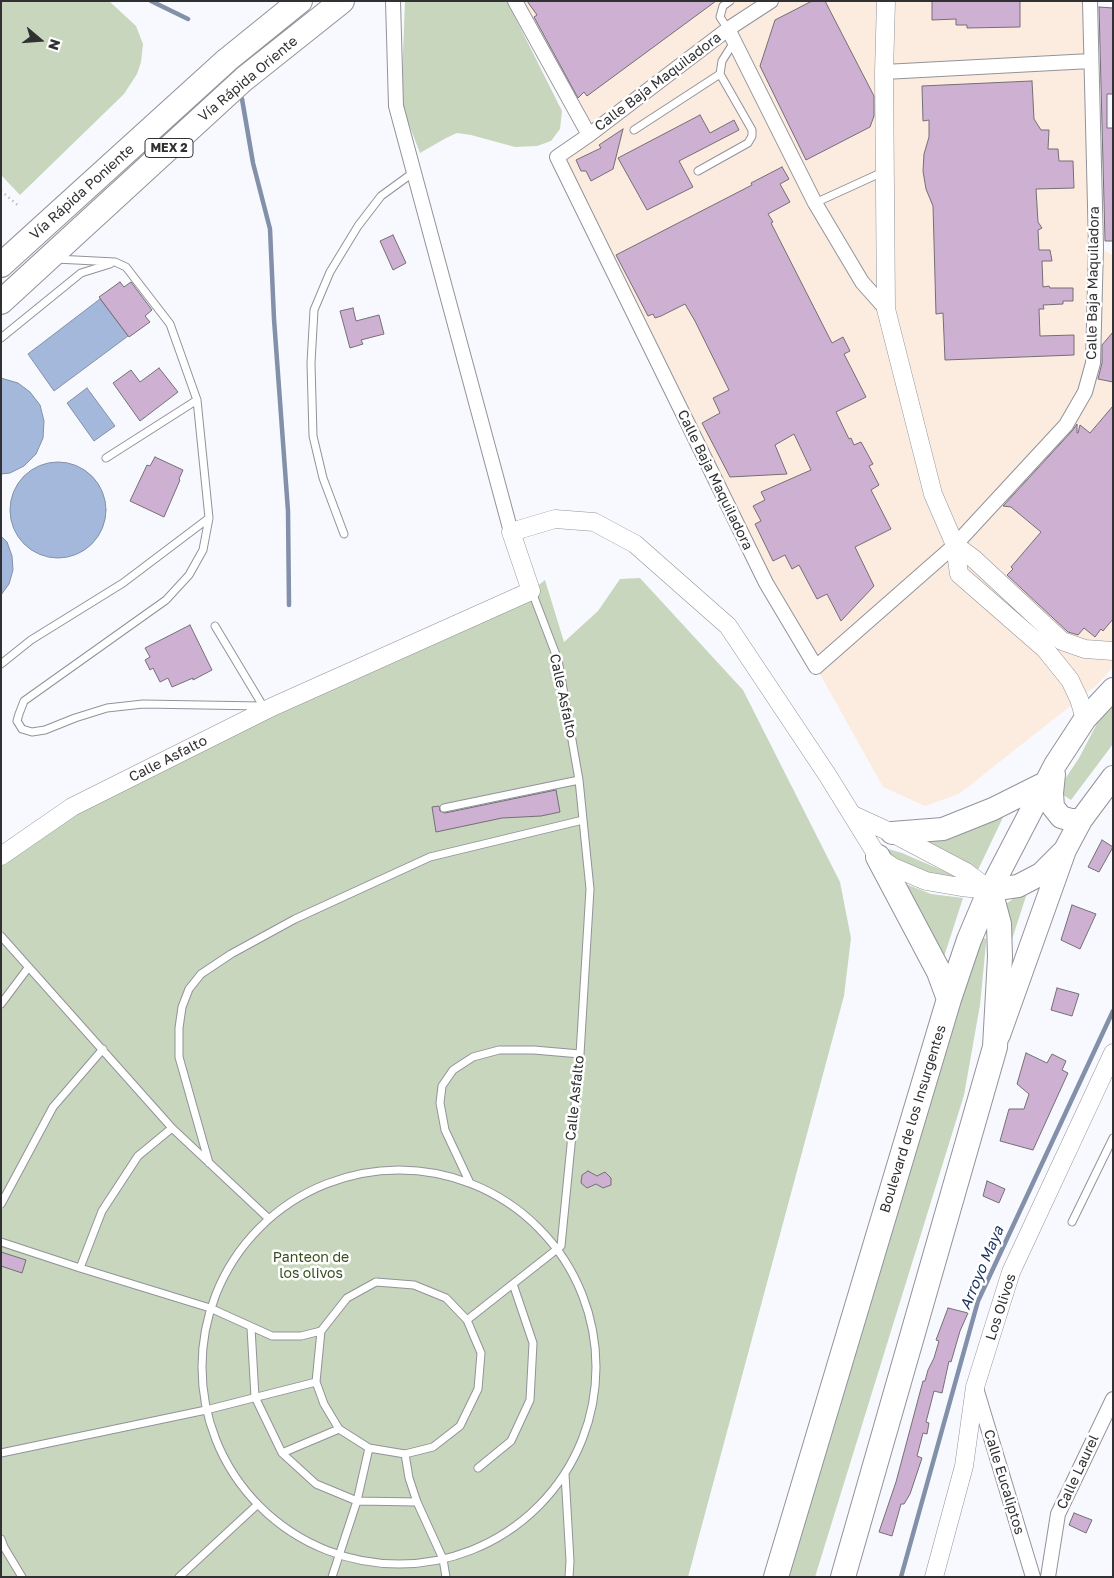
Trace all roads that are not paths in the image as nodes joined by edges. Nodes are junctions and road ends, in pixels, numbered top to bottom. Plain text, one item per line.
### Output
1 (300, 1) edge
2 (342, 1) edge
3 (394, 1) edge
4 (515, 1) edge
5 (730, 1) edge
6 (771, 1) edge
7 (886, 1) edge
8 (1090, 1) edge
9 (728, 29) junction
10 (734, 42) junction
11 (1091, 61) junction
12 (884, 72) junction
13 (720, 74) junction
14 (634, 130) dead end
15 (589, 135) junction
16 (885, 170) junction
17 (698, 171) dead end
18 (414, 172) junction
19 (815, 203) junction
20 (49, 259) junction
21 (115, 262) junction
22 (1, 265) edge
23 (1, 302) edge
24 (886, 309) junction
25 (1, 338) edge
26 (197, 400) junction
27 (106, 458) dead end
28 (209, 518) junction
29 (511, 532) junction
30 (344, 534) dead end
31 (955, 545) junction
32 (531, 591) junction
33 (215, 626) dead end
34 (1113, 651) edge
35 (1, 664) edge
36 (1113, 689) edge
37 (268, 706) junction
38 (1085, 719) junction
39 (1051, 773) junction
40 (1113, 777) edge
41 (579, 780) junction
42 (444, 808) dead end
43 (853, 815) junction
44 (583, 820) junction
45 (1081, 820) junction
46 (892, 833) junction
47 (1066, 850) junction
48 (1, 856) edge
49 (878, 857) junction
50 (990, 890) junction
51 (1, 936) edge
52 (28, 968) junction
53 (949, 998) junction
54 (1, 1004) edge
55 (995, 1047) junction
56 (103, 1049) junction
57 (1113, 1053) edge
58 (580, 1054) junction
59 (172, 1128) junction
60 (1113, 1138) edge
61 (210, 1163) junction
62 (469, 1181) junction
63 (1, 1204) edge
64 (268, 1218) junction
65 (1072, 1222) dead end
66 (1, 1242) edge
67 (561, 1246) junction
68 (80, 1268) junction
69 (513, 1284) junction
70 (210, 1308) junction
71 (467, 1320) junction
72 (251, 1328) junction
73 (321, 1331) junction
74 (316, 1382) junction
75 (975, 1387) junction
76 (255, 1397) junction
77 (1113, 1399) edge
78 (206, 1410) junction
79 (339, 1430) junction
80 (369, 1448) junction
81 (1, 1453) edge
82 (282, 1453) junction
83 (405, 1454) junction
84 (478, 1468) dead end
85 (565, 1474) junction
86 (357, 1502) junction
87 (417, 1502) junction
88 (257, 1505) junction
89 (1, 1539) edge
90 (338, 1556) junction
91 (443, 1560) junction
92 (22, 1577) edge
93 (179, 1577) edge
94 (332, 1577) edge
95 (446, 1577) edge
96 (569, 1577) edge
97 (776, 1577) edge
98 (842, 1577) edge
99 (934, 1577) edge
100 (1032, 1577) edge
101 (1048, 1577) edge

1 - 22 highway, Vía Rápida Poniente / MEX 2
2 - 20 highway, Vía Rápida Oriente / MEX 2
3 - 18 street
4 - 15 street, Calle Baja Maquiladora
5 - 9 lane
6 - 9 street, Calle Baja Maquiladora
7 - 12 street, Calle Baja Maquiladora
8 - 11 street, Calle Baja Maquiladora
9 - 10 street, Calle Baja Maquiladora
9 - 15 street, Calle Baja Maquiladora
10 - 13 lane
10 - 19 street, Calle Baja Maquiladora
11 - 12 street
11 - 31 street, Calle Baja Maquiladora
12 - 16 street, Calle Baja Maquiladora
13 - 14 lane
13 - 17 lane
15 - 31 street, Calle Baja Maquiladora
16 - 19 lane
16 - 24 street, Calle Baja Maquiladora
18 - 29 street
18 - 30 lane
19 - 24 street, Calle Baja Maquiladora
20 - 21 lane
20 - 23 highway, Vía Rápida Oriente / MEX 2
21 - 25 lane
21 - 26 lane
24 - 31 street, Calle Baja Maquiladora
26 - 27 lane
26 - 28 lane
28 - 35 lane
28 - 37 lane
29 - 32 street
29 - 43 street
31 - 34 street, Calle Baja Maquiladora
31 - 38 street, Calle Baja Maquiladora
32 - 37 street, Calle Asfalto
32 - 41 lane, Calle Asfalto
33 - 37 lane
36 - 38 main road, Boulevard de los Insurgentes
37 - 48 street, Calle Asfalto
38 - 39 main road, Boulevard de los Insurgentes
39 - 45 main road
39 - 46 main road
39 - 50 main road, Boulevard de los Insurgentes
40 - 45 main road
41 - 42 lane
41 - 44 lane, Calle Asfalto
43 - 46 street
43 - 49 street
44 - 58 lane, Calle Asfalto
44 - 61 lane
45 - 47 main road
46 - 50 street
47 - 50 main road
47 - 55 main road
49 - 50 street
49 - 53 highway
50 - 53 highway, Boulevard de los Insurgentes
50 - 55 highway
51 - 52 lane
52 - 54 lane
52 - 56 lane
53 - 97 highway, Boulevard de los Insurgentes
55 - 98 highway
56 - 59 lane
56 - 63 lane
57 - 75 street, Los Olivos
58 - 62 lane
58 - 67 lane, Calle Asfalto
59 - 61 lane
59 - 68 lane
60 - 65 lane
61 - 64 lane
62 - 64 lane
62 - 67 lane
64 - 70 lane
66 - 68 lane
67 - 69 lane
67 - 85 lane
68 - 70 lane
69 - 71 lane
69 - 84 lane
70 - 72 lane
70 - 78 lane
71 - 73 lane
71 - 83 lane
72 - 73 lane
72 - 76 lane
73 - 74 lane
74 - 76 lane
74 - 79 lane
75 - 99 street, Los Olivos
75 - 100 street, Calle Eucaliptos
76 - 78 lane
76 - 82 lane
77 - 101 street, Calle Laurel
78 - 81 lane
78 - 88 lane
79 - 80 lane
79 - 82 lane
80 - 83 lane
80 - 86 lane
82 - 86 lane
83 - 87 lane
85 - 91 lane
85 - 96 lane
86 - 87 lane
86 - 90 lane
87 - 91 lane
88 - 90 lane
88 - 93 lane
89 - 92 lane
90 - 91 lane
90 - 94 lane
91 - 95 lane

